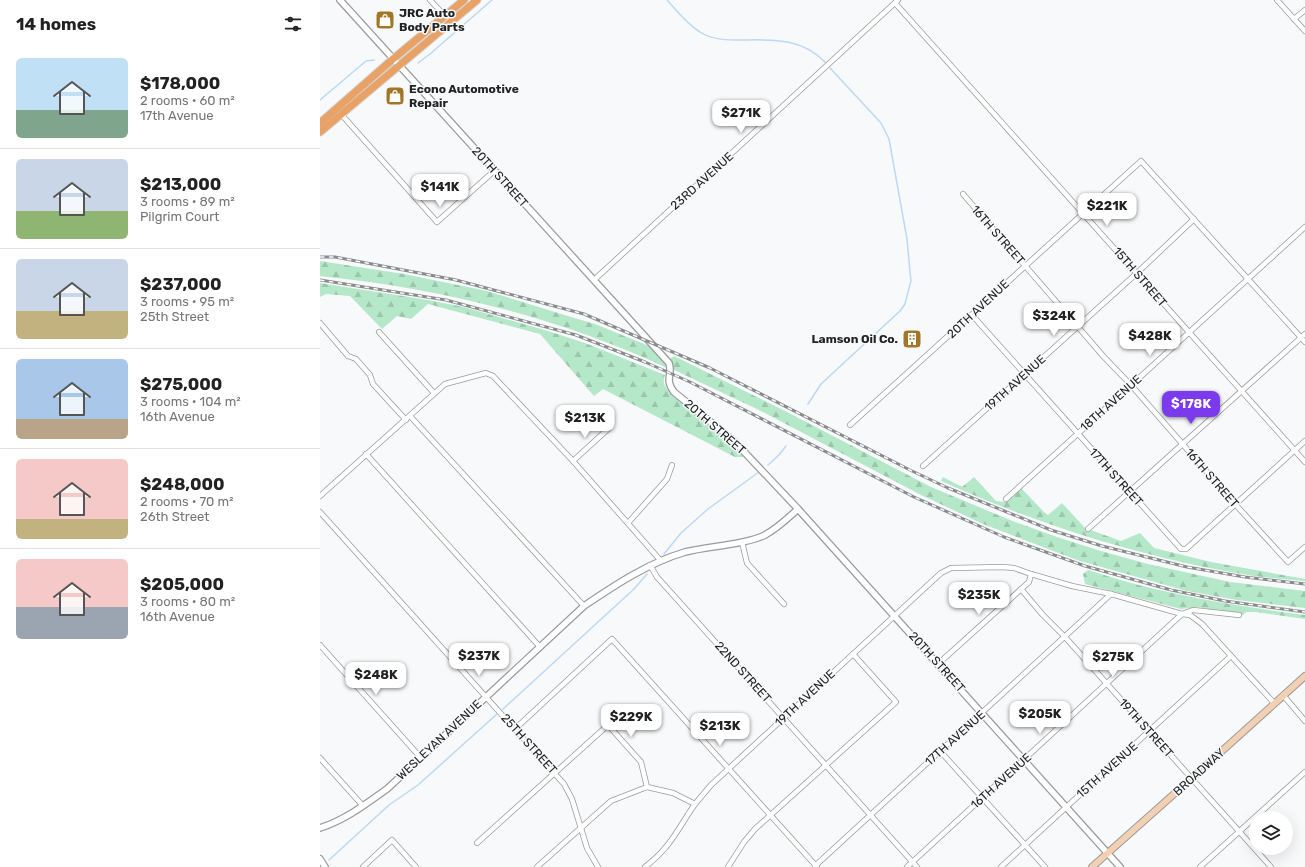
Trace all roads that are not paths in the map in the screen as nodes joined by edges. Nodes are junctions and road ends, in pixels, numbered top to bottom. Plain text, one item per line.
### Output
1 (340, 0) edge
2 (430, 0) edge
3 (464, 0) edge
4 (477, 0) edge
5 (1278, 0) edge
6 (896, 1) edge
7 (1305, 10) edge
8 (445, 16) junction
9 (1294, 19) junction
10 (1305, 31) edge
11 (393, 59) junction
12 (400, 66) junction
13 (341, 114) junction
14 (320, 124) edge
15 (320, 132) edge
16 (494, 171) junction
17 (963, 194) dead end
18 (1083, 213) junction
19 (1194, 219) junction
20 (1305, 227) edge
21 (1025, 266) junction
22 (1137, 273) junction
23 (1249, 279) junction
24 (594, 280) junction
25 (972, 315) junction
26 (320, 323) edge
27 (1078, 326) junction
28 (379, 332) dead end
29 (1189, 333) junction
30 (1305, 334) edge
31 (1301, 337) junction
32 (1305, 342) edge
33 (1025, 374) junction
34 (1131, 385) junction
35 (1242, 391) junction
36 (434, 393) junction
37 (410, 416) junction
38 (406, 420) junction
39 (850, 426) dead end
40 (608, 429) dead end
41 (1078, 434) junction
42 (1305, 441) edge
43 (1182, 444) junction
44 (1295, 450) junction
45 (366, 454) junction
46 (573, 461) junction
47 (1305, 462) edge
48 (672, 465) dead end
49 (923, 466) dead end
50 (1130, 492) junction
51 (320, 496) edge
52 (1006, 499) dead end
53 (1235, 504) junction
54 (798, 508) junction
55 (320, 512) edge
56 (628, 523) junction
57 (1088, 529) dead end
58 (742, 542) junction
59 (1305, 547) edge
60 (661, 561) junction
61 (650, 565) junction
62 (1031, 574) junction
63 (1021, 589) junction
64 (1111, 594) junction
65 (784, 604) dead end
66 (584, 606) junction
67 (1182, 614) junction
68 (894, 615) junction
69 (1239, 615) dead end
70 (1065, 637) junction
71 (320, 645) edge
72 (540, 647) junction
73 (853, 654) junction
74 (1231, 656) junction
75 (938, 664) junction
76 (1305, 676) edge
77 (1107, 684) junction
78 (1283, 695) junction
79 (486, 697) junction
80 (1274, 703) junction
81 (982, 713) junction
82 (784, 718) junction
83 (1305, 721) edge
84 (516, 728) junction
85 (1150, 731) junction
86 (940, 752) junction
87 (320, 758) edge
88 (420, 758) junction
89 (1025, 759) junction
90 (826, 765) junction
91 (728, 768) junction
92 (1305, 772) edge
93 (555, 773) junction
94 (1192, 778) junction
95 (647, 787) junction
96 (982, 798) junction
97 (695, 804) junction
98 (363, 806) junction
99 (1067, 807) junction
100 (770, 815) junction
101 (870, 815) junction
102 (320, 828) edge
103 (581, 828) junction
104 (1239, 832) junction
105 (477, 843) dead end
106 (1025, 845) junction
107 (1108, 853) junction
108 (320, 859) edge
109 (913, 862) junction
110 (816, 866) edge
111 (325, 867) edge
112 (363, 867) edge
113 (416, 867) edge
114 (537, 867) edge
115 (598, 867) edge
116 (645, 867) edge
117 (728, 867) edge
118 (907, 867) edge
119 (917, 867) edge
120 (1001, 867) edge
121 (1045, 867) edge
122 (1092, 867) edge
123 (1120, 867) edge
124 (1200, 867) edge
125 (1271, 867) edge

1 - 11 street, 20TH STREET
2 - 8 street
3 - 8 main road
4 - 12 main road
5 - 9 street
6 - 18 street, 15TH STREET
6 - 24 street, 23RD AVENUE
7 - 9 street
8 - 11 main road
9 - 10 street
11 - 12 street, 20TH STREET
11 - 14 main road
12 - 13 main road
12 - 16 street, 20TH STREET
13 - 15 main road
13 - 16 street
16 - 24 street, 20TH STREET
17 - 21 street, 16TH STREET
18 - 19 street, 20TH AVENUE
18 - 21 street, 20TH AVENUE
18 - 22 street, 15TH STREET
19 - 22 street, 19TH AVENUE
19 - 23 street
20 - 23 street, 18TH AVENUE
21 - 25 street, 20TH AVENUE
21 - 27 street, 16TH STREET
22 - 27 street, 19TH AVENUE
22 - 29 street, 15TH STREET
23 - 29 street, 18TH AVENUE
23 - 31 street
24 - 54 street, 20TH STREET
25 - 33 street, 17TH STREET
25 - 39 street, 20TH AVENUE
26 - 38 street
27 - 33 street, 19TH AVENUE
27 - 34 street, 16TH STREET
28 - 36 street
29 - 34 street, 18TH AVENUE
29 - 35 street, 15TH STREET
30 - 31 street
31 - 32 street
31 - 35 street
33 - 41 street, 17TH STREET
33 - 49 street, 19TH AVENUE
34 - 41 street, 18TH AVENUE
34 - 43 street, 16TH STREET
35 - 43 street
35 - 44 street, 15TH STREET
36 - 37 street
36 - 46 street
37 - 38 street
37 - 66 street
38 - 45 street
40 - 46 street
41 - 50 street, 17TH STREET
41 - 52 street, 18TH AVENUE
42 - 44 street
43 - 50 street
43 - 53 street, 16TH STREET
44 - 47 street, 15TH STREET
44 - 53 street
45 - 51 street
45 - 72 street
46 - 56 street
48 - 56 street
50 - 53 street, 17TH STREET
50 - 57 street
53 - 59 street, 16TH STREET
54 - 58 street, WESLEYAN AVENUE
54 - 68 street, 20TH STREET
55 - 79 street, 25TH STREET
56 - 60 street
58 - 60 street, WESLEYAN AVENUE
58 - 65 street
60 - 61 street, WESLEYAN AVENUE
61 - 66 street, WESLEYAN AVENUE
61 - 82 street, 22ND STREET
62 - 63 street
62 - 64 street
62 - 68 street, 19TH AVENUE
63 - 70 street, 19TH STREET
63 - 75 street
64 - 67 street
64 - 70 street, 17TH AVENUE
66 - 72 street, WESLEYAN AVENUE
67 - 69 street
67 - 74 street
67 - 77 street, 16TH AVENUE
68 - 73 street, 19TH AVENUE
68 - 75 street, 20TH STREET
70 - 77 street, 19TH STREET
70 - 81 street, 17TH AVENUE
71 - 88 street
72 - 79 street, WESLEYAN AVENUE
73 - 82 street, 19TH AVENUE
73 - 90 street
74 - 80 street
74 - 85 street, 15TH AVENUE
75 - 81 street, 20TH STREET
76 - 78 main road, BROADWAY
77 - 85 street, 19TH STREET
77 - 89 street, 16TH AVENUE
78 - 80 main road, BROADWAY
78 - 83 street
79 - 84 street, 25TH STREET
79 - 88 street, WESLEYAN AVENUE
80 - 94 main road, BROADWAY
81 - 86 street, 17TH AVENUE
81 - 89 street, 20TH STREET
82 - 90 street, 22ND STREET
82 - 91 street, 19TH AVENUE
84 - 91 street
84 - 93 street, 25TH STREET
85 - 94 street, 19TH STREET
85 - 99 street, 15TH AVENUE
86 - 96 street
86 - 101 street, 17TH AVENUE
87 - 98 street
88 - 98 street, WESLEYAN AVENUE
89 - 96 street, 16TH AVENUE
89 - 99 street, 20TH STREET
90 - 100 street
90 - 101 street, 22ND STREET
91 - 97 street, 19TH AVENUE
91 - 100 street
92 - 104 street
93 - 95 street
93 - 103 street, 25TH STREET
93 - 105 street
94 - 104 street, 19TH STREET
94 - 107 main road, BROADWAY
95 - 97 street
95 - 103 street
96 - 106 street
96 - 109 street, 16TH AVENUE
97 - 116 street, 19TH AVENUE
98 - 102 street, WESLEYAN AVENUE
99 - 106 street, 15TH AVENUE
99 - 107 street, 20TH STREET
100 - 110 street
100 - 117 street
101 - 109 street, 22ND STREET
101 - 110 street, 17TH AVENUE
103 - 114 street
103 - 115 street, 25TH STREET
104 - 124 street
104 - 125 street, 19TH STREET
106 - 120 street, 15TH AVENUE
106 - 121 street
107 - 122 main road, BROADWAY
107 - 123 street, 20TH STREET
108 - 111 street
109 - 118 street, 16TH AVENUE
109 - 119 street, 22ND STREET
112 - 113 street

